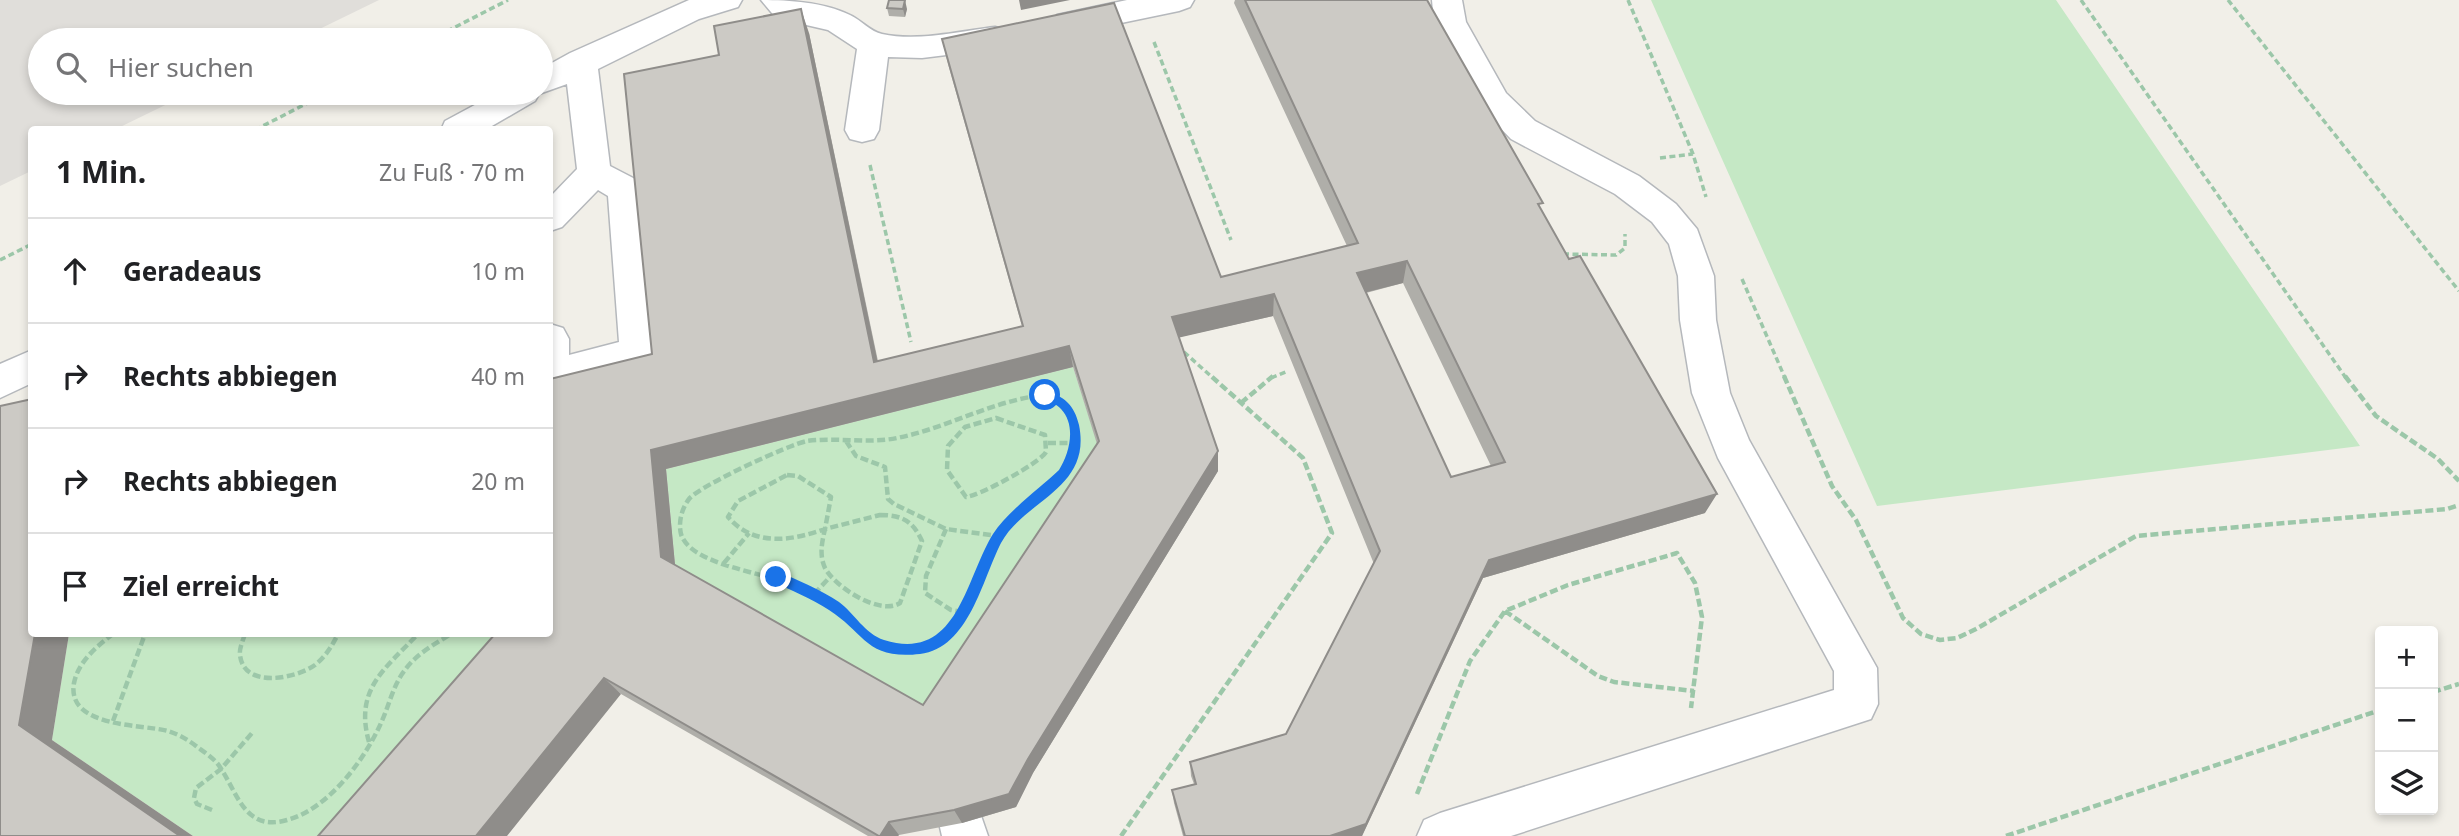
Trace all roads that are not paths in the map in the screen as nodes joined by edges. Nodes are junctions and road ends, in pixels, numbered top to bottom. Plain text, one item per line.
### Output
1 (727, 0) edge
2 (776, 0) edge
3 (1179, 0) edge
4 (1447, 0) edge
5 (874, 45) junction
6 (581, 61) junction
7 (553, 76) edge
8 (502, 105) edge
9 (464, 126) edge
10 (862, 130) road end
11 (594, 173) junction
12 (553, 215) edge
13 (28, 367) edge
14 (553, 374) edge
15 (0, 382) edge
16 (1440, 836) edge

1 - 6 lane
2 - 5 lane
3 - 5 lane
4 - 16 lane
5 - 10 lane
6 - 7 lane
6 - 11 lane
8 - 9 lane
11 - 12 lane
11 - 14 lane
13 - 15 lane

